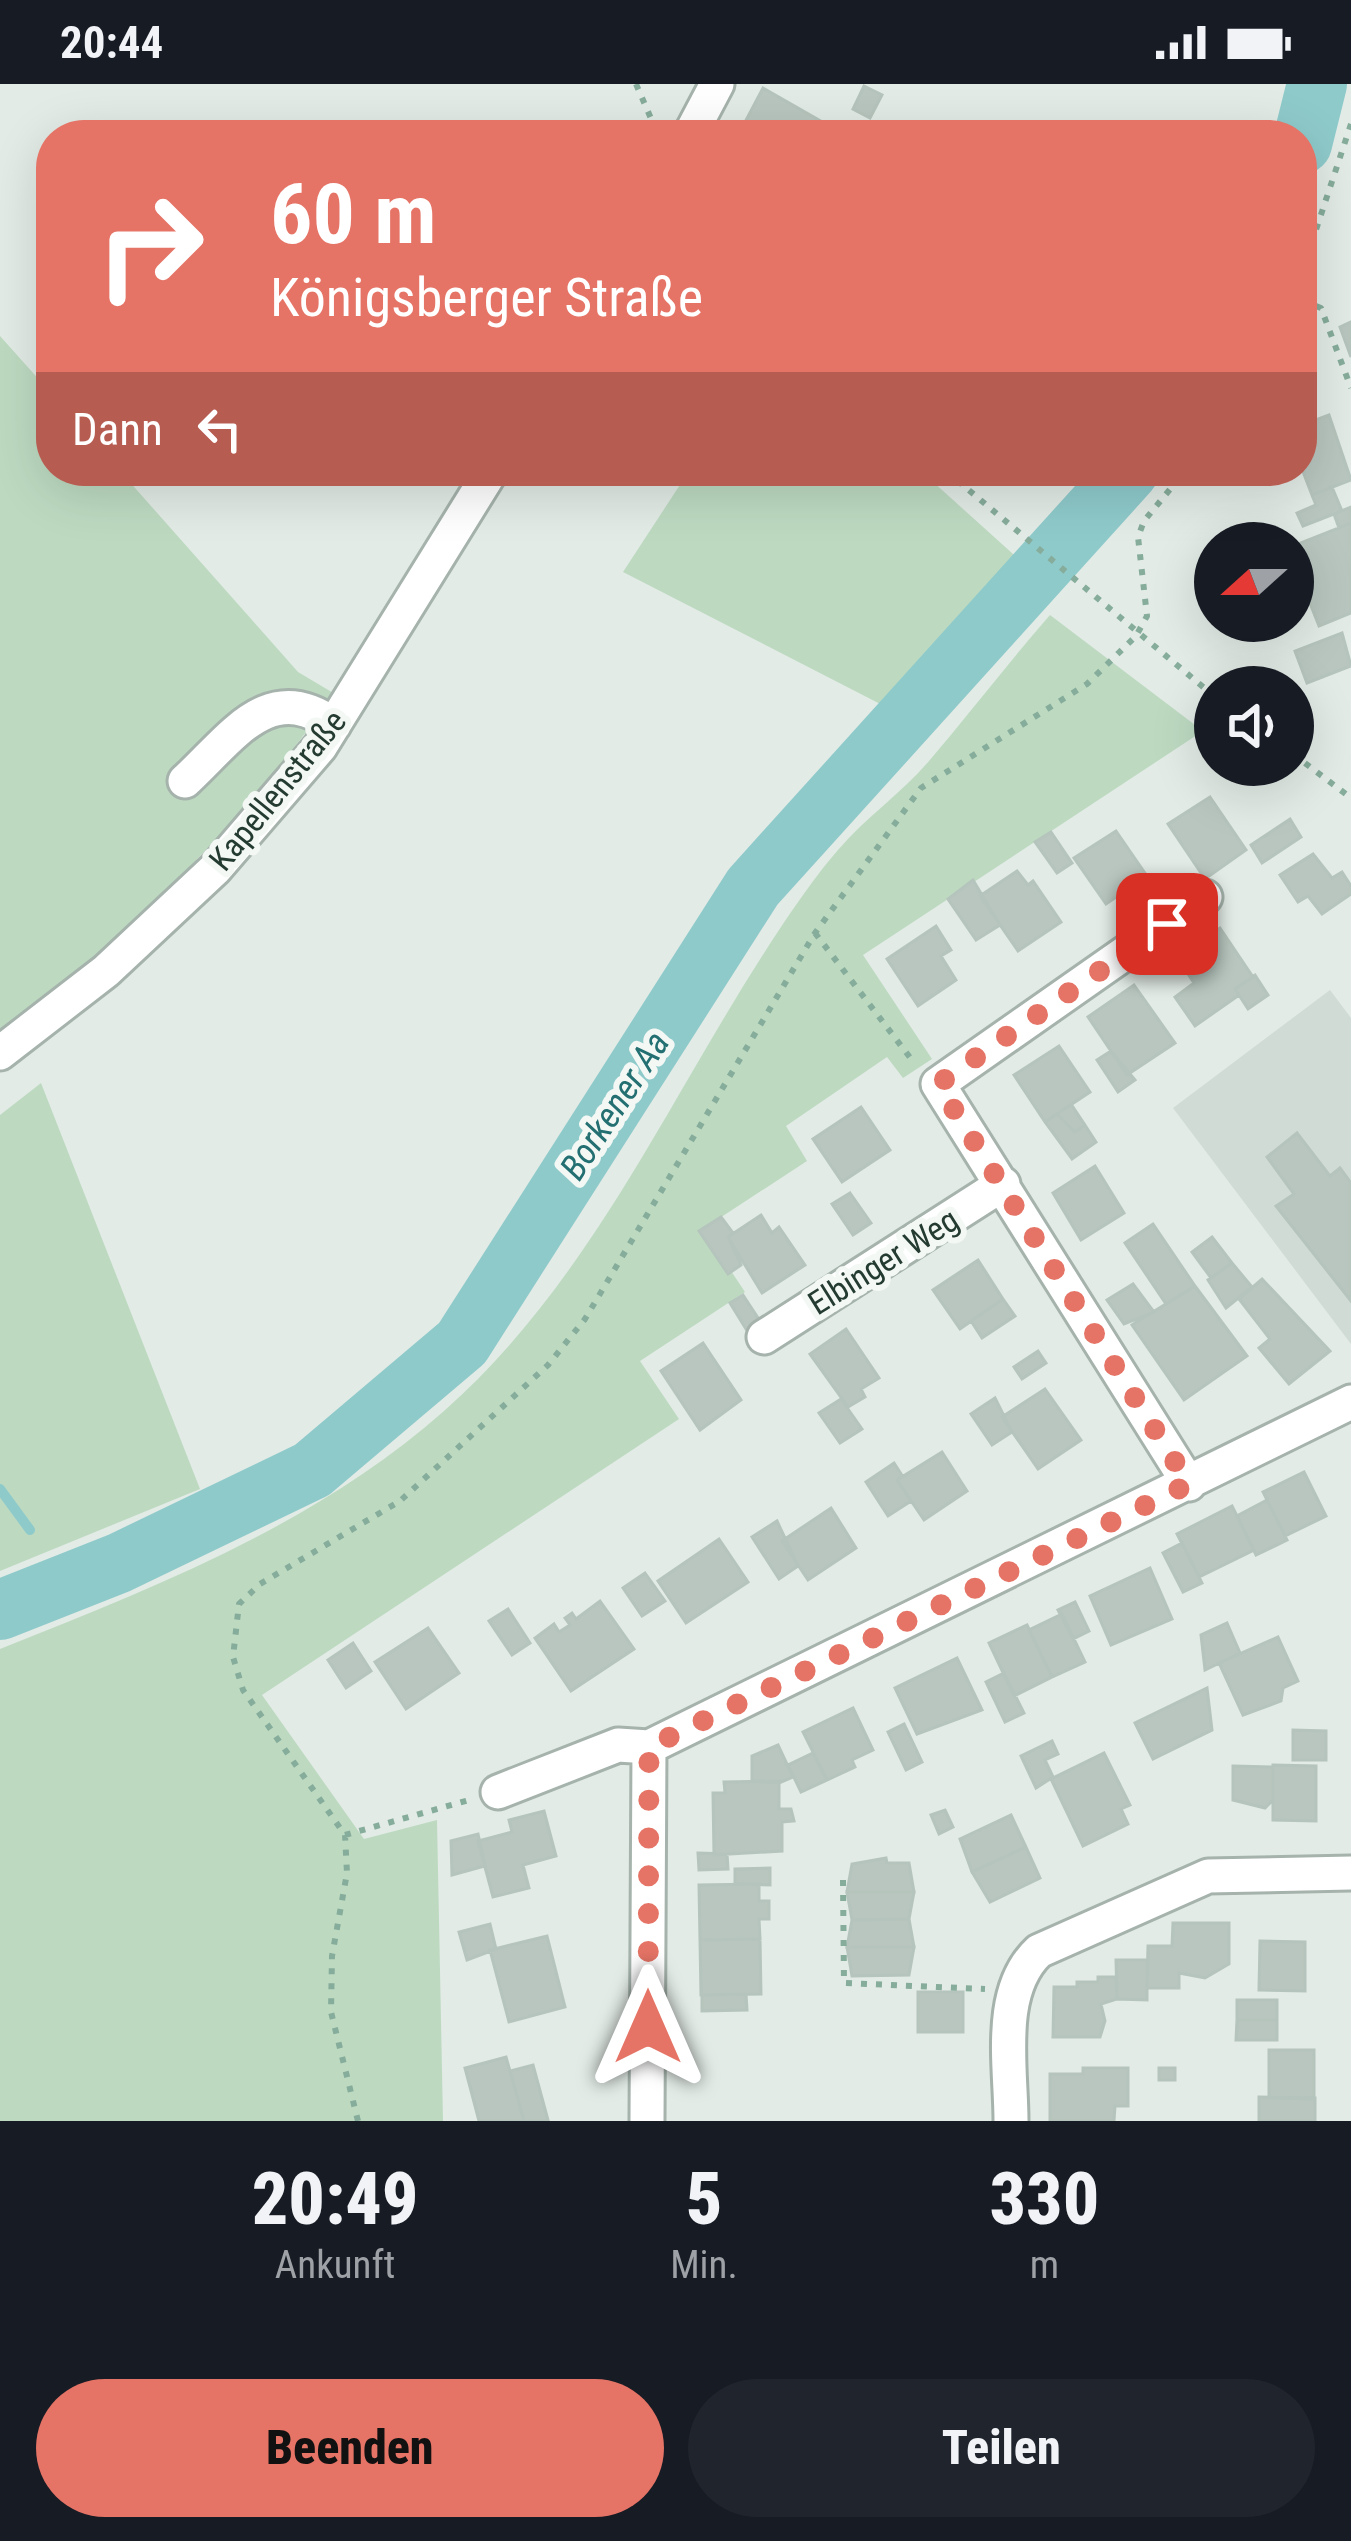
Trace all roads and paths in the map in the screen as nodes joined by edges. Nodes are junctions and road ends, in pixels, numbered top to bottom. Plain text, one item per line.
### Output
1 (636, 84) edge
2 (717, 84) edge
3 (654, 120) edge
4 (698, 120) edge
5 (1351, 124) edge
6 (1317, 227) edge
7 (1317, 307) edge
8 (1351, 388) edge
9 (482, 486) edge
10 (963, 486) edge
11 (1173, 486) edge
12 (1136, 636) junction
13 (1194, 681) edge
14 (334, 725) junction
15 (1314, 770) edge
16 (184, 781) dead end
17 (1351, 797) edge
18 (1205, 897) dead end
19 (815, 933) junction
20 (0, 1054) edge
21 (938, 1084) junction
22 (1003, 1184) junction
23 (764, 1337) dead end
24 (1351, 1402) edge
25 (1189, 1484) junction
26 (649, 1747) junction
27 (498, 1792) joint
28 (345, 1834) junction
29 (1351, 1874) edge
30 (843, 1880) dead end
31 (1011, 1996) junction
32 (358, 2121) edge
33 (647, 2121) edge
34 (1011, 2121) edge

1 - 3 path
2 - 4 street
5 - 6 path
7 - 8 path
9 - 14 street, Kapellenstraße
10 - 12 path
11 - 12 path
12 - 13 path
12 - 19 path
14 - 16 street
14 - 20 street, Kapellenstraße
15 - 17 path
18 - 21 street
19 - 21 path
19 - 28 path
21 - 22 street
22 - 23 street, Elbinger Weg
22 - 25 street
24 - 25 street
25 - 26 street
26 - 27 street
26 - 33 street
27 - 28 path
28 - 32 path
29 - 31 street
30 - 31 path
31 - 34 street

